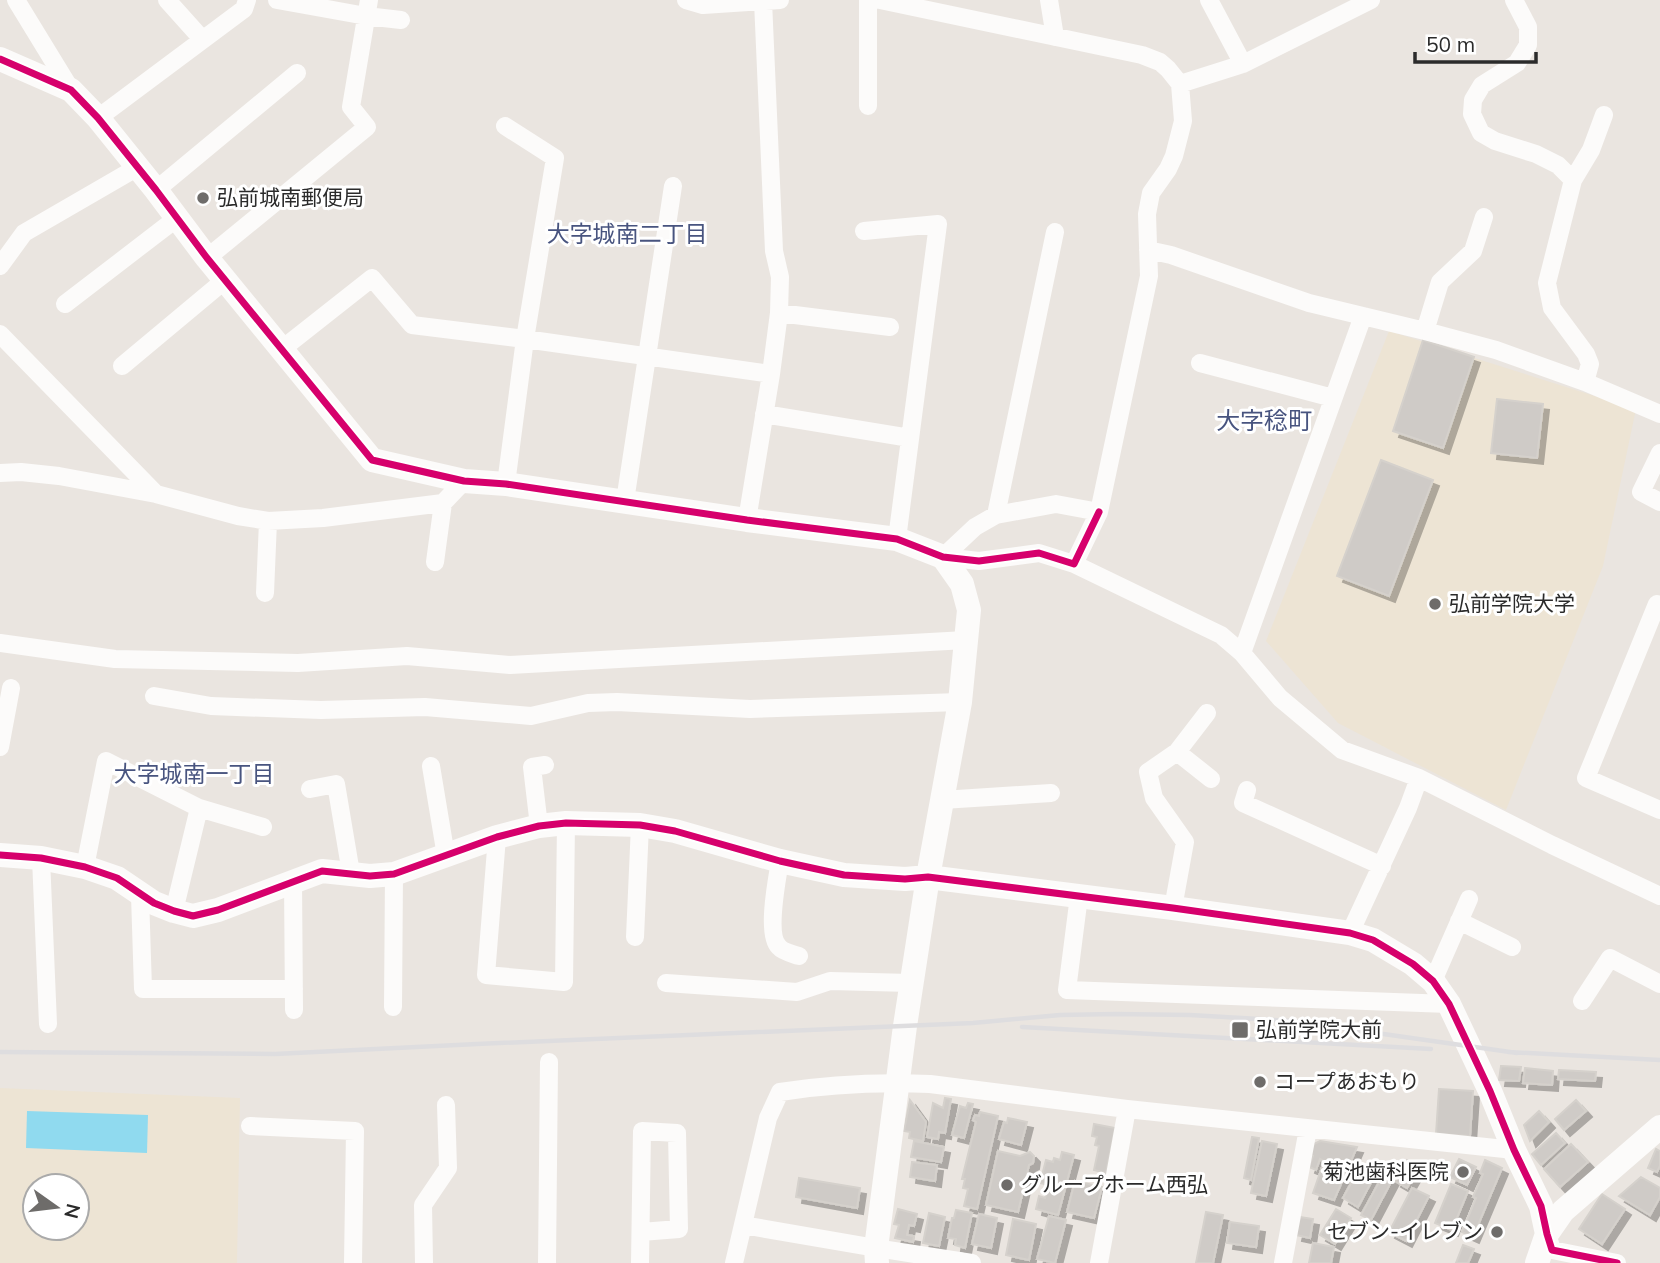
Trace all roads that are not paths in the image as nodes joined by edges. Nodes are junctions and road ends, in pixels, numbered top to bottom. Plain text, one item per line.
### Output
1 (16, 0) edge
2 (167, 0) edge
3 (247, 0) edge
4 (277, 0) edge
5 (868, 0) edge
6 (880, 0) edge
7 (1049, 0) edge
8 (1209, 0) edge
9 (1371, 0) edge
10 (1514, 0) edge
11 (772, 1) edge
12 (697, 2) edge
13 (1343, 6) edge
14 (368, 8) edge
15 (401, 20) dead end
16 (1055, 37) junction
17 (202, 39) junction
18 (0, 59) edge
19 (1243, 64) junction
20 (297, 73) dead end
21 (1180, 84) junction
22 (71, 90) junction
23 (868, 106) dead end
24 (1604, 115) dead end
25 (98, 118) junction
26 (505, 126) dead end
27 (138, 167) junction
28 (1573, 180) junction
29 (673, 186) dead end
30 (156, 190) junction
31 (1484, 217) dead end
32 (177, 218) junction
33 (864, 231) dead end
34 (1055, 232) dead end
35 (1148, 250) junction
36 (207, 258) junction
37 (0, 266) edge
38 (225, 280) junction
39 (65, 304) dead end
40 (779, 313) junction
41 (1363, 316) junction
42 (890, 327) dead end
43 (1425, 331) junction
44 (0, 334) edge
45 (525, 339) junction
46 (282, 349) junction
47 (647, 356) junction
48 (1200, 363) dead end
49 (122, 366) dead end
50 (771, 374) junction
51 (1585, 382) junction
52 (1334, 398) junction
53 (764, 414) junction
54 (1660, 414) edge
55 (910, 438) junction
56 (1660, 453) edge
57 (0, 473) edge
58 (464, 481) junction
59 (506, 484) junction
60 (156, 494) junction
61 (625, 501) junction
62 (1660, 502) edge
63 (443, 503) junction
64 (1099, 512) junction
65 (996, 515) junction
66 (747, 520) junction
67 (268, 521) junction
68 (897, 539) junction
69 (943, 557) junction
70 (435, 562) dead end
71 (1074, 565) junction
72 (265, 593) dead end
73 (1657, 604) dead end
74 (966, 640) junction
75 (0, 643) edge
76 (1242, 653) junction
77 (11, 688) dead end
78 (154, 696) dead end
79 (960, 702) junction
80 (1207, 713) dead end
81 (0, 747) edge
82 (1177, 752) junction
83 (545, 765) dead end
84 (431, 766) dead end
85 (1419, 778) junction
86 (1211, 779) dead end
87 (310, 789) dead end
88 (1247, 790) dead end
89 (1051, 793) dead end
90 (942, 800) junction
91 (199, 808) junction
92 (1660, 810) edge
93 (566, 823) junction
94 (640, 825) junction
95 (539, 826) junction
96 (263, 827) dead end
97 (497, 837) junction
98 (0, 855) edge
99 (446, 856) junction
100 (41, 858) junction
101 (780, 861) junction
102 (1382, 866) junction
103 (85, 867) junction
104 (351, 873) junction
105 (394, 874) junction
106 (928, 877) junction
107 (293, 881) junction
108 (140, 895) junction
109 (1079, 895) junction
110 (1660, 896) edge
111 (1469, 899) dead end
112 (1173, 908) junction
113 (174, 911) junction
114 (1459, 921) junction
115 (1350, 933) junction
116 (635, 937) dead end
117 (1512, 947) dead end
118 (799, 956) dead end
119 (1433, 981) junction
120 (911, 983) junction
121 (666, 984) dead end
122 (1660, 984) edge
123 (294, 989) junction
124 (1582, 1001) dead end
125 (1449, 1004) junction
126 (393, 1007) dead end
127 (294, 1010) dead end
128 (48, 1024) dead end
129 (549, 1062) dead end
130 (898, 1083) junction
131 (446, 1104) dead end
132 (1127, 1109) junction
133 (250, 1126) dead end
134 (1660, 1127) edge
135 (1308, 1129) junction
136 (1514, 1150) junction
137 (743, 1225) junction
138 (641, 1232) junction
139 (1547, 1234) junction
140 (877, 1256) edge
141 (353, 1263) edge
142 (425, 1263) edge
143 (547, 1263) edge
144 (640, 1263) edge
145 (734, 1263) edge
146 (972, 1263) edge
147 (1099, 1263) edge
148 (1283, 1263) edge
149 (1537, 1263) edge
150 (1617, 1263) edge

1 - 22 street
2 - 17 street
3 - 17 street
4 - 14 street
5 - 23 street
6 - 16 street
7 - 16 street
8 - 19 street
9 - 13 street
10 - 28 street
11 - 12 street
11 - 40 street
13 - 19 street
14 - 15 street
14 - 36 street
16 - 21 street
17 - 25 street
18 - 22 street
19 - 21 street
20 - 30 street
21 - 35 street
22 - 25 street
24 - 28 street
25 - 27 street
26 - 45 street
27 - 30 street
27 - 37 street
28 - 51 street
29 - 47 street
30 - 32 street
31 - 43 street
32 - 36 street
32 - 39 street
33 - 55 street
34 - 65 street
35 - 41 street
35 - 64 street
36 - 38 street
38 - 46 street
38 - 49 street
40 - 42 street
40 - 50 street
41 - 43 street
41 - 52 street
43 - 51 street
44 - 60 street
45 - 46 street
45 - 47 street
45 - 59 street
46 - 58 street
47 - 50 street
47 - 61 street
48 - 52 street
50 - 53 street
51 - 54 street
52 - 76 street
53 - 55 street
53 - 66 street
55 - 68 street
56 - 62 street
57 - 60 street
58 - 59 street
58 - 63 street
59 - 61 street
60 - 67 street
61 - 66 street
63 - 67 street
63 - 70 street
64 - 65 street
64 - 71 street
65 - 69 street
66 - 68 street
67 - 72 street
68 - 69 street
69 - 71 street
69 - 74 street
71 - 76 street
73 - 92 street
74 - 75 street
74 - 79 street
76 - 85 street
77 - 81 street
78 - 79 street
79 - 90 street
80 - 82 street
82 - 86 street
82 - 112 street
83 - 95 street
84 - 99 street
85 - 102 street
85 - 110 street
87 - 104 street
88 - 102 street
89 - 90 street
90 - 106 street
91 - 96 street
91 - 103 street
91 - 113 street
93 - 94 street
93 - 95 street
93 - 97 street
94 - 101 street
94 - 116 street
95 - 97 street
97 - 99 street
98 - 100 street
99 - 105 street
100 - 103 street
100 - 128 street
101 - 106 street
101 - 118 street
102 - 115 street
103 - 108 street
104 - 105 street
104 - 107 street
105 - 126 street
106 - 109 street
106 - 120 street
107 - 113 street
107 - 123 street
108 - 113 street
108 - 123 street
109 - 112 street
109 - 125 street
111 - 114 street
112 - 115 street
114 - 117 street
114 - 119 street
115 - 119 street
119 - 125 street
120 - 121 street
120 - 130 street
122 - 124 street
123 - 127 street
125 - 136 street
129 - 143 street
130 - 132 street
130 - 137 street
130 - 140 street
131 - 142 street
132 - 135 street
132 - 147 street
133 - 141 street
134 - 139 street
135 - 136 street
135 - 148 street
136 - 139 street
137 - 140 street
137 - 145 street
138 - 138 street
138 - 144 street
139 - 149 street
139 - 150 street
140 - 146 street

